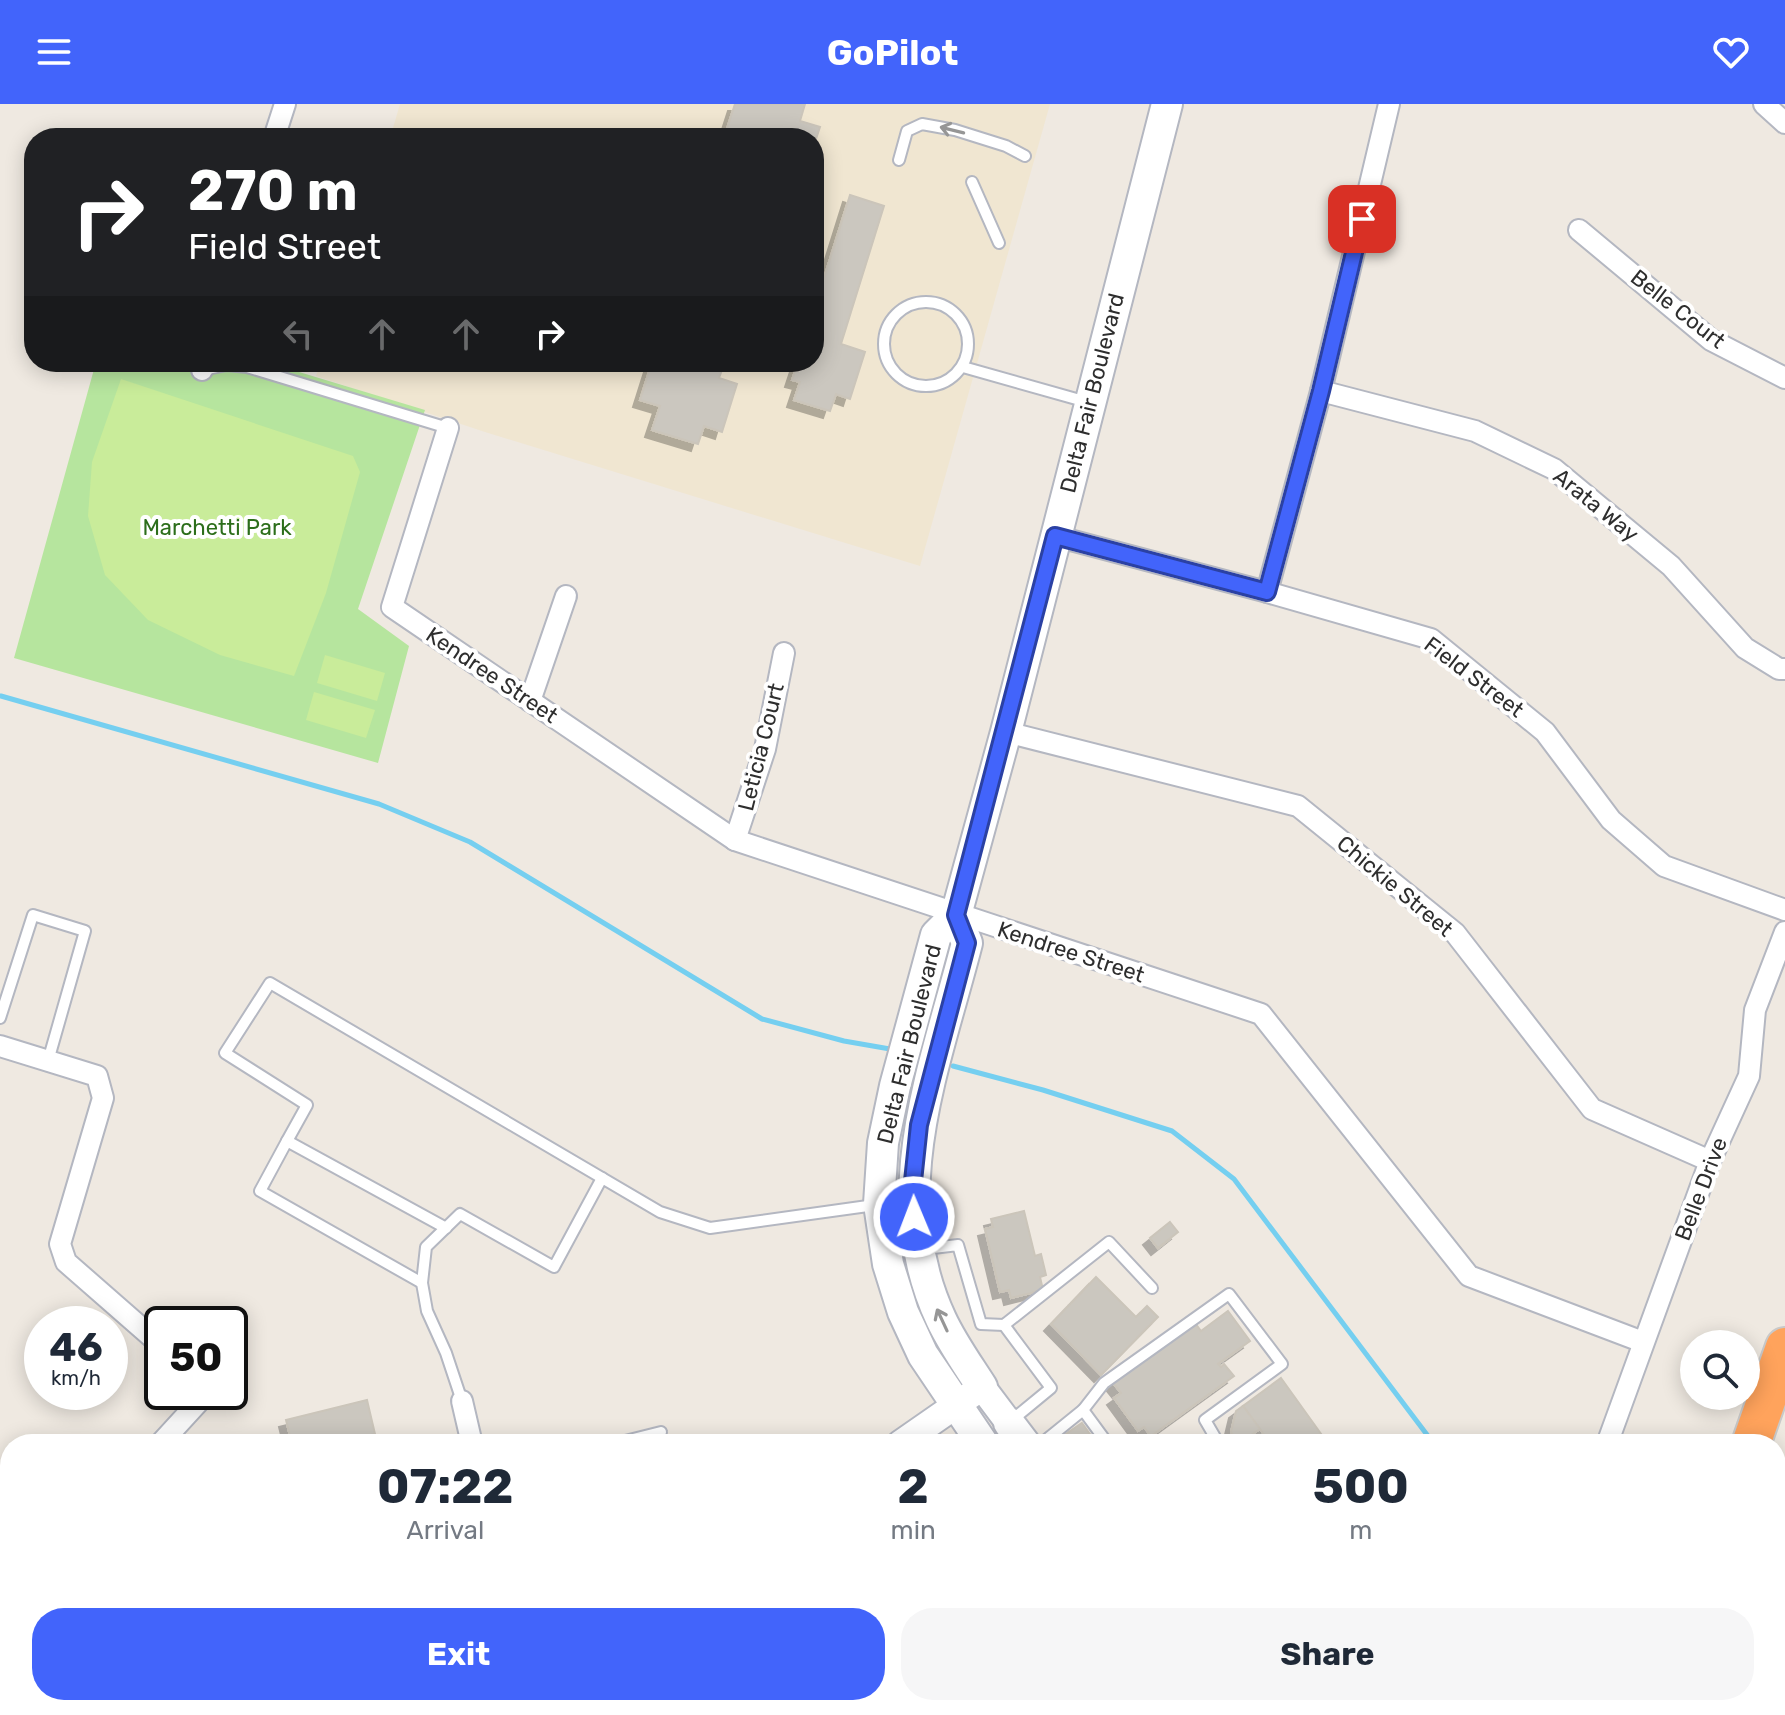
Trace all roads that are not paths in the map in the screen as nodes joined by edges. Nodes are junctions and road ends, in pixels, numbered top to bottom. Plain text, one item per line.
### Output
1 (285, 104) edge
2 (1167, 104) edge
3 (1389, 104) edge
4 (1764, 104) edge
5 (1785, 123) edge
6 (277, 128) edge
7 (1025, 156) dead end
8 (899, 160) dead end
9 (972, 182) dead end
10 (1579, 230) dead end
11 (999, 243) dead end
12 (963, 367) junction
13 (263, 372) edge
14 (1785, 378) edge
15 (1321, 391) junction
16 (1088, 403) junction
17 (448, 428) joint
18 (1055, 536) junction
19 (1267, 592) junction
20 (566, 596) dead end
21 (784, 653) dead end
22 (1785, 669) edge
23 (530, 701) junction
24 (1006, 732) junction
25 (735, 840) junction
26 (1785, 910) edge
27 (956, 915) junction
28 (1785, 932) edge
29 (0, 1018) edge
30 (0, 1046) edge
31 (48, 1061) junction
32 (287, 1141) junction
33 (1710, 1161) junction
34 (602, 1178) junction
35 (879, 1204) junction
36 (446, 1228) junction
37 (919, 1250) junction
38 (422, 1283) junction
39 (1152, 1288) dead end
40 (1004, 1325) junction
41 (144, 1330) edge
42 (1643, 1342) junction
43 (1785, 1347) edge
44 (982, 1387) junction
45 (462, 1401) joint
46 (956, 1406) junction
47 (191, 1410) edge
48 (1083, 1410) junction
49 (661, 1432) dead end
50 (169, 1434) edge
51 (470, 1434) edge
52 (653, 1434) edge
53 (915, 1434) edge
54 (976, 1434) edge
55 (1029, 1434) edge
56 (1036, 1434) edge
57 (1042, 1434) edge
58 (1101, 1434) edge
59 (1213, 1434) edge
60 (1611, 1434) edge
61 (1755, 1434) edge

1 - 6 street
2 - 16 main road, Delta Fair Boulevard
3 - 15 street
4 - 5 street
7 -> 8 lane
9 - 11 lane
10 - 14 street, Belle Court
12 - 12 lane
12 - 16 lane
13 - 17 lane
15 - 19 street
15 - 22 street, Arata Way
16 - 18 main road, Delta Fair Boulevard
17 - 23 street, Kendree Street
18 - 19 street, Field Street
18 - 24 main road, Delta Fair Boulevard
19 - 26 street, Field Street
20 - 23 street
21 - 25 street, Leticia Court
23 - 25 street, Kendree Street
24 - 27 main road, Delta Fair Boulevard
24 - 33 street, Chickie Street
25 - 27 street, Kendree Street
27 - 35 main road, Delta Fair Boulevard
27 - 37 main road, Delta Fair Boulevard
27 - 42 street, Kendree Street
28 - 33 street, Belle Drive
29 - 31 lane
30 - 31 street
31 - 41 street
32 - 34 lane
32 - 36 lane
32 - 38 lane
33 - 42 street, Belle Drive
34 - 35 lane
34 - 36 lane
35 - 46 main road, Delta Fair Boulevard
36 - 38 lane
37 - 40 lane
44 -> 37 main road, Delta Fair Boulevard
38 - 45 lane
39 - 40 lane
40 - 56 lane
42 - 60 street, Belle Drive
43 - 61 highway
44 - 46 street
44 - 55 street, Delta Fair Boulevard
45 - 51 street
46 - 53 street
46 - 54 main road, Delta Fair Boulevard
47 - 50 street
48 - 57 lane
48 - 58 lane
48 - 59 lane
49 - 52 lane

